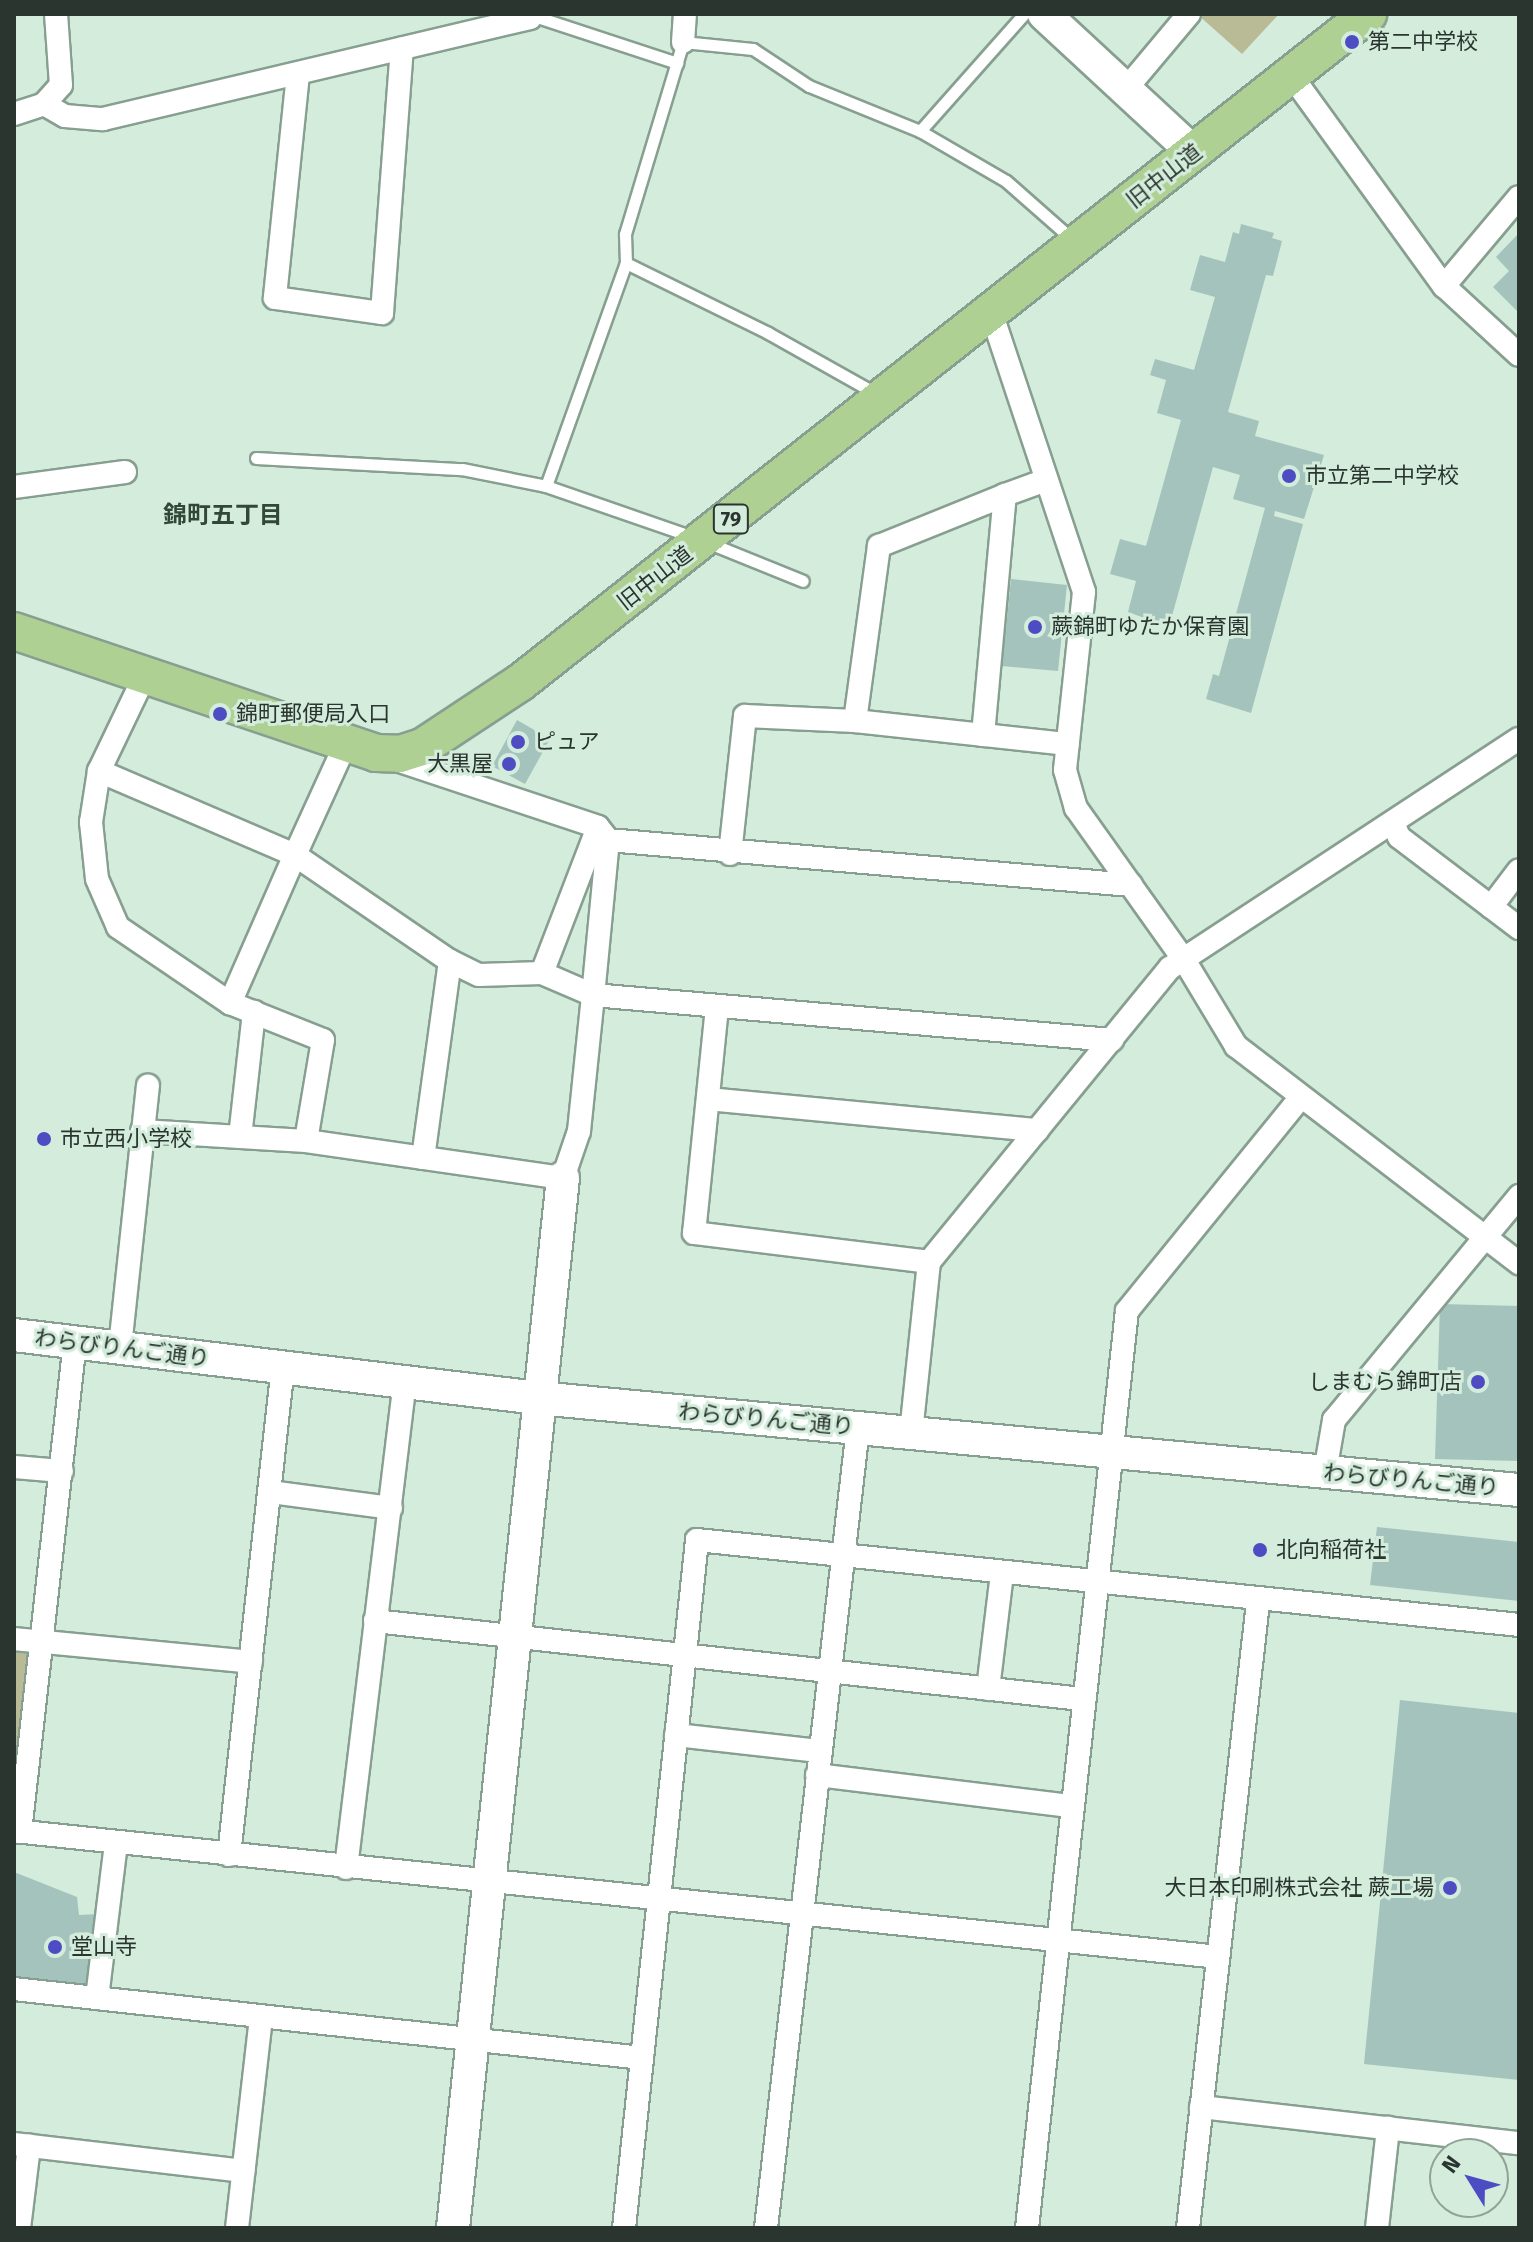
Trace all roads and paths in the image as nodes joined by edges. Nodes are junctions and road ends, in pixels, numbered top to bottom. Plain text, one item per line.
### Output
1 (56, 14) edge
2 (685, 14) edge
3 (1024, 14) edge
4 (1044, 14) edge
5 (1189, 14) edge
6 (1368, 14) edge
7 (530, 16) edge
8 (402, 49) junction
9 (680, 52) junction
10 (298, 74) junction
11 (1291, 75) junction
12 (1126, 89) junction
13 (44, 104) junction
14 (14, 114) edge
15 (920, 131) junction
16 (1194, 153) junction
17 (1519, 197) edge
18 (1077, 244) junction
19 (626, 263) junction
20 (1444, 286) junction
21 (991, 312) junction
22 (1519, 355) edge
23 (883, 398) junction
24 (256, 458) dead end
25 (125, 472) dead end
26 (1046, 480) junction
27 (546, 486) junction
28 (14, 487) edge
29 (1005, 495) junction
30 (703, 541) junction
31 (803, 581) dead end
32 (14, 631) edge
33 (146, 673) junction
34 (855, 721) junction
35 (983, 735) junction
36 (1519, 739) edge
37 (1068, 744) junction
38 (361, 748) junction
39 (99, 771) junction
40 (1394, 825) junction
41 (603, 833) junction
42 (730, 854) junction
43 (295, 855) junction
44 (1519, 870) edge
45 (1131, 885) junction
46 (1491, 907) junction
47 (1519, 928) edge
48 (450, 961) junction
49 (1186, 963) junction
50 (542, 973) junction
51 (593, 995) junction
52 (230, 1003) junction
53 (717, 1007) junction
54 (254, 1012) junction
55 (1112, 1040) junction
56 (148, 1085) dead end
57 (1300, 1098) junction
58 (708, 1099) junction
59 (1038, 1130) junction
60 (142, 1131) junction
61 (240, 1137) junction
62 (306, 1141) junction
63 (423, 1158) junction
64 (563, 1178) junction
65 (1519, 1196) edge
66 (1487, 1238) junction
67 (929, 1262) junction
68 (1519, 1263) edge
69 (14, 1335) edge
70 (75, 1342) junction
71 (120, 1347) junction
72 (283, 1367) junction
73 (405, 1382) junction
74 (538, 1398) junction
75 (858, 1428) junction
76 (911, 1433) junction
77 (1109, 1452) junction
78 (14, 1467) edge
79 (62, 1471) junction
80 (1325, 1472) junction
81 (1519, 1490) edge
82 (271, 1492) junction
83 (391, 1508) junction
84 (843, 1555) junction
85 (1002, 1573) junction
86 (1096, 1582) junction
87 (1258, 1602) junction
88 (375, 1621) junction
89 (1519, 1625) edge
90 (514, 1637) junction
91 (14, 1639) edge
92 (44, 1643) junction
93 (685, 1655) junction
94 (251, 1662) junction
95 (828, 1671) junction
96 (988, 1689) junction
97 (1082, 1699) junction
98 (676, 1735) junction
99 (819, 1751) junction
100 (817, 1775) junction
101 (1071, 1806) junction
102 (17, 1832) edge
103 (116, 1843) junction
104 (229, 1855) junction
105 (346, 1868) junction
106 (489, 1884) junction
107 (658, 1902) junction
108 (800, 1916) junction
109 (1057, 1941) junction
110 (1218, 1957) junction
111 (14, 1989) edge
112 (97, 1998) junction
113 (261, 2016) junction
114 (472, 2041) junction
115 (642, 2058) junction
116 (1201, 2107) junction
117 (1388, 2128) junction
118 (1519, 2143) edge
119 (22, 2145) edge
120 (243, 2171) junction
121 (19, 2228) edge
122 (237, 2228) edge
123 (453, 2228) edge
124 (624, 2228) edge
125 (766, 2228) edge
126 (1027, 2228) edge
127 (1188, 2228) edge
128 (1377, 2228) edge

1 - 13 street
2 - 9 street
3 - 15 lane
4 - 12 street
5 - 12 street
6 - 11 main road, 旧中山道 / 79
7 - 8 street
7 - 9 lane
8 - 10 street
8 - 10 street
9 - 15 lane
9 - 19 lane
10 - 13 street
11 - 16 main road, 旧中山道 / 79
11 - 20 street
12 - 16 street
13 - 14 street
15 - 18 lane
16 - 18 main road, 旧中山道 / 79
17 - 20 street
18 - 21 main road, 旧中山道 / 79
19 - 23 lane
19 - 27 lane
20 - 22 street
21 - 23 main road, 旧中山道 / 79
21 - 26 street
23 - 30 main road, 旧中山道 / 79
24 - 27 lane
25 - 28 street
26 - 29 street
26 - 37 street
27 - 30 lane
29 - 34 street
29 - 35 street
30 - 31 lane
30 - 38 main road, 旧中山道 / 79
32 - 33 main road, 旧中山道 / 79
33 - 38 main road, 旧中山道 / 79
33 - 39 street
34 - 35 street
34 - 42 street
35 - 37 street
36 - 40 street
37 - 45 street
38 - 41 street
38 - 43 street
39 - 43 street
39 - 52 street
40 - 46 street
40 - 49 street
41 - 42 street
41 - 50 street
41 - 51 street
42 - 45 street
43 - 48 street
43 - 52 street
44 - 46 street
45 - 49 street
46 - 47 street
48 - 50 street
48 - 63 street
49 - 55 street
49 - 57 street
50 - 51 street
51 - 53 street
51 - 64 street
52 - 54 street
53 - 55 street
53 - 58 street
54 - 61 street
54 - 62 street
55 - 59 street
56 - 60 street
57 - 66 street
57 - 77 street
58 - 59 street
58 - 67 street
59 - 67 street
60 - 61 street
60 - 71 street
61 - 62 street
62 - 63 street
63 - 64 street
64 - 74 street
65 - 66 street
66 - 68 street
66 - 80 street
67 - 76 street
69 - 70 street, わらびりんご通り
70 - 71 street, わらびりんご通り
70 - 79 street
71 - 72 street, わらびりんご通り
72 - 73 street, わらびりんご通り
72 - 82 street
73 - 74 street, わらびりんご通り
73 - 83 street
74 - 75 street, わらびりんご通り
74 - 90 street
75 - 76 street, わらびりんご通り
75 - 84 street
76 - 77 street, わらびりんご通り
77 - 80 street, わらびりんご通り
77 - 86 street
78 - 79 street
79 - 92 street
80 - 81 street, わらびりんご通り
82 - 83 street
82 - 94 street
83 - 88 street
84 - 85 street
84 - 93 street
84 - 95 street
85 - 86 street
85 - 96 street
86 - 87 street
86 - 97 street
87 - 89 street
87 - 110 street
88 - 90 street
88 - 105 street
90 - 93 street
90 - 106 street
91 - 92 street
92 - 94 street
92 - 102 street
93 - 95 street
93 - 98 street
94 - 104 street
95 - 96 street
95 - 99 street
96 - 97 street
97 - 101 street
98 - 99 street
98 - 107 street
99 - 100 street
100 - 101 street
100 - 108 street
101 - 109 street
102 - 103 street
103 - 104 street
103 - 112 street
104 - 105 street
105 - 106 street
106 - 107 street
106 - 114 street
107 - 108 street
107 - 115 street
108 - 109 street
108 - 125 street
109 - 110 street
109 - 126 street
110 - 116 street
111 - 112 street
112 - 113 street
113 - 114 street
113 - 120 street
114 - 115 street
114 - 123 street
115 - 124 street
116 - 117 street
116 - 127 street
117 - 118 street
117 - 128 street
119 - 120 street
119 - 121 street
120 - 122 street

